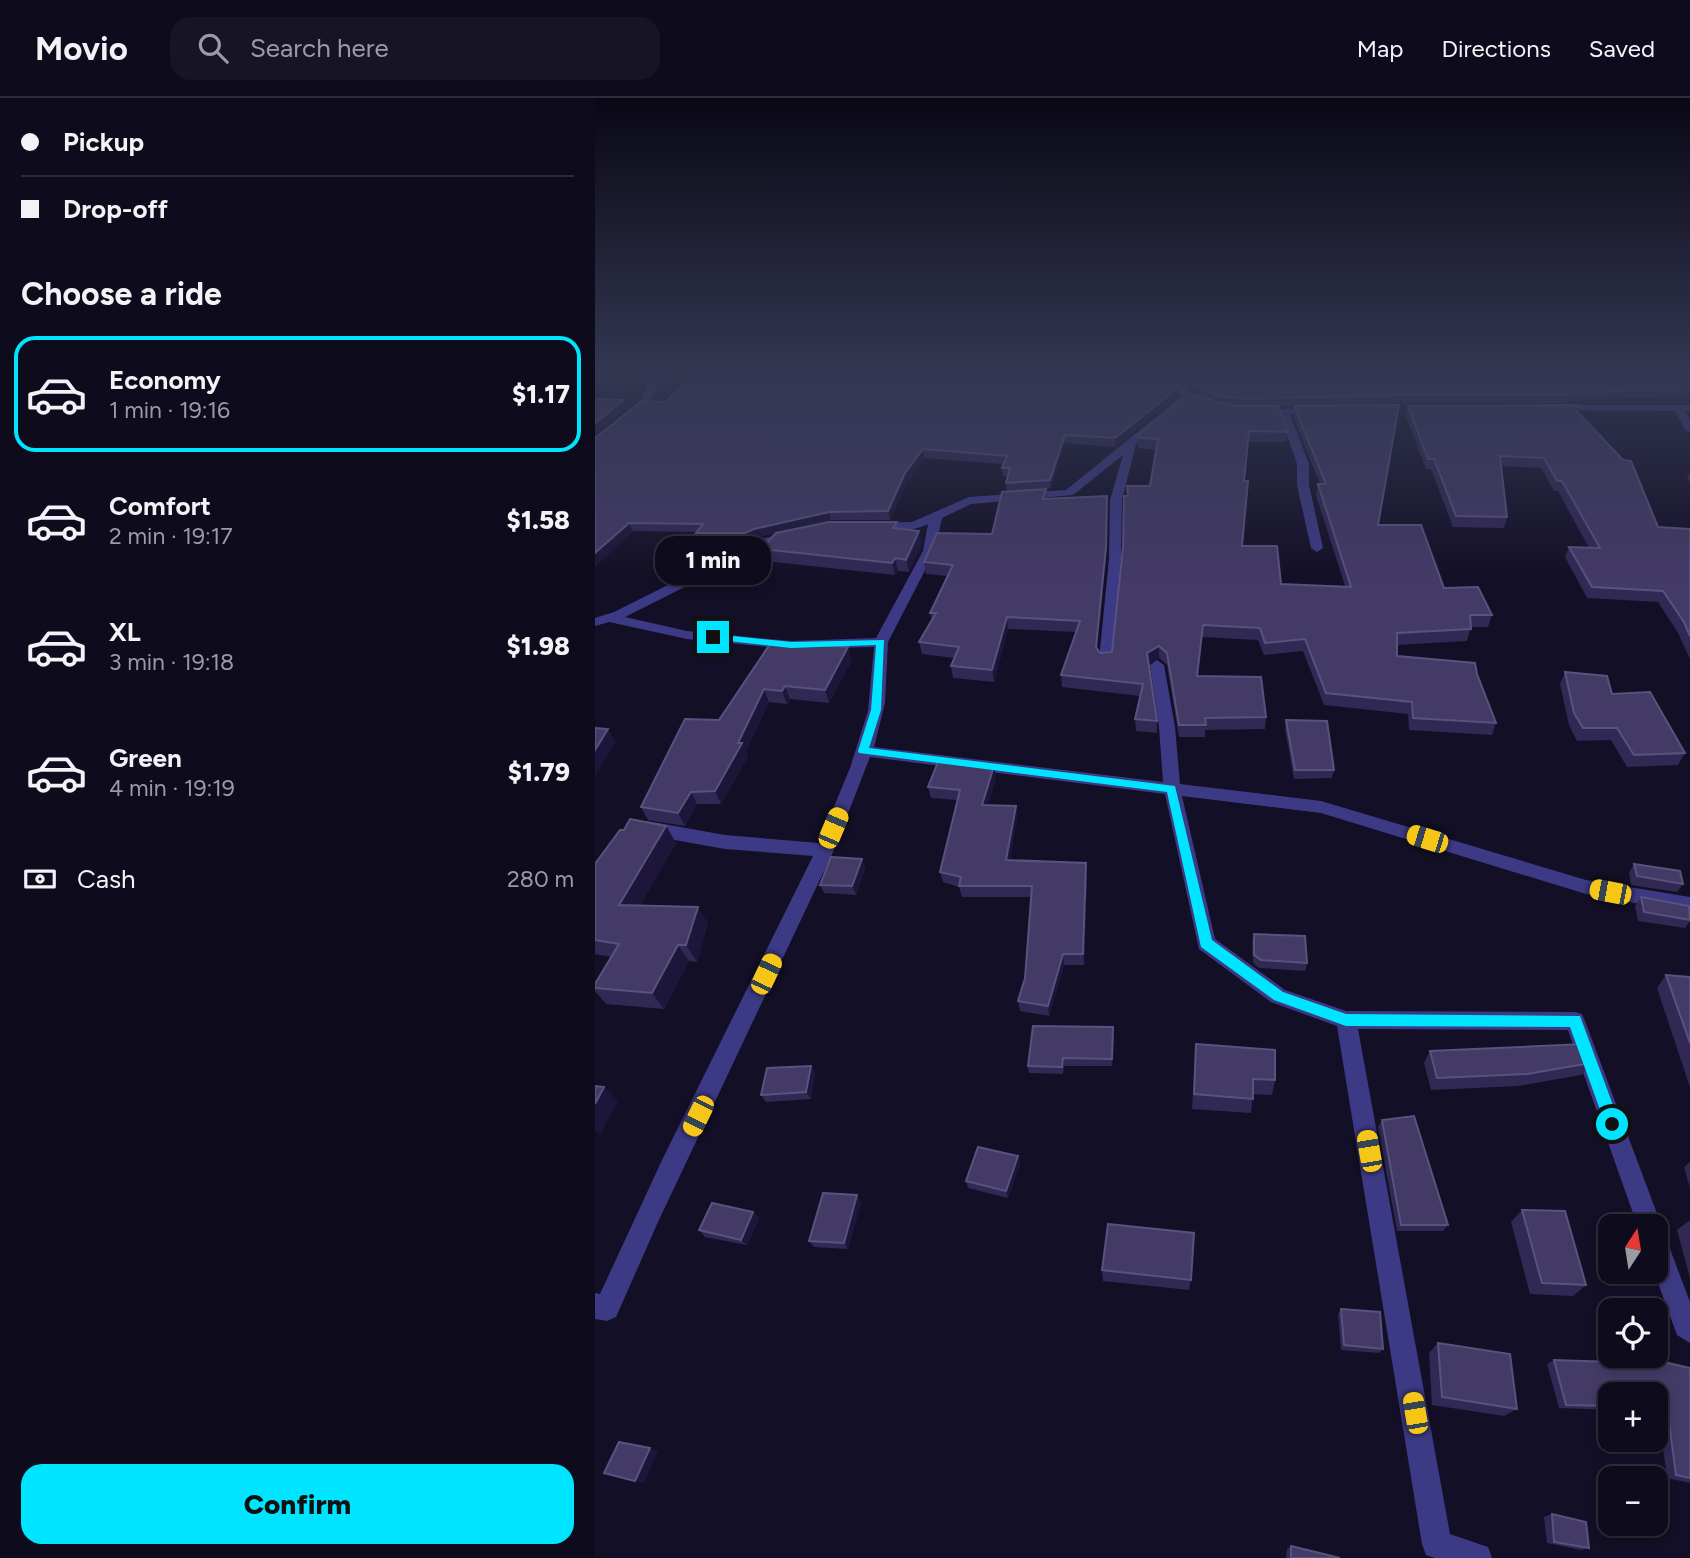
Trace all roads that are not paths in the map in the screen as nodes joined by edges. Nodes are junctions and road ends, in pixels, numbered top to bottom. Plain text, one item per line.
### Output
1 (1295, 443) edge
2 (1131, 444) joint
3 (936, 516) junction
4 (859, 527) edge
5 (809, 532) edge
6 (1317, 548) dead end
7 (602, 620) edge
8 (881, 642) junction
9 (1106, 659) edge
10 (1157, 665) dead end
11 (863, 751) junction
12 (1172, 789) junction
13 (638, 827) edge
14 (824, 850) junction
15 (1690, 905) edge
16 (1346, 1020) junction
17 (1645, 1214) edge
18 (1668, 1277) edge
19 (595, 1306) edge
20 (1690, 1330) edge
21 (1477, 1558) edge

1 - 6 street
2 - 3 street
2 - 9 street
3 - 4 street
3 - 8 street
5 - 7 street
7 - 8 street
8 - 11 street
10 - 12 street
11 - 12 street
11 - 14 street
12 - 15 street
12 - 16 street
13 - 14 street
14 - 19 street
16 - 17 street
16 - 21 street
18 - 20 street

